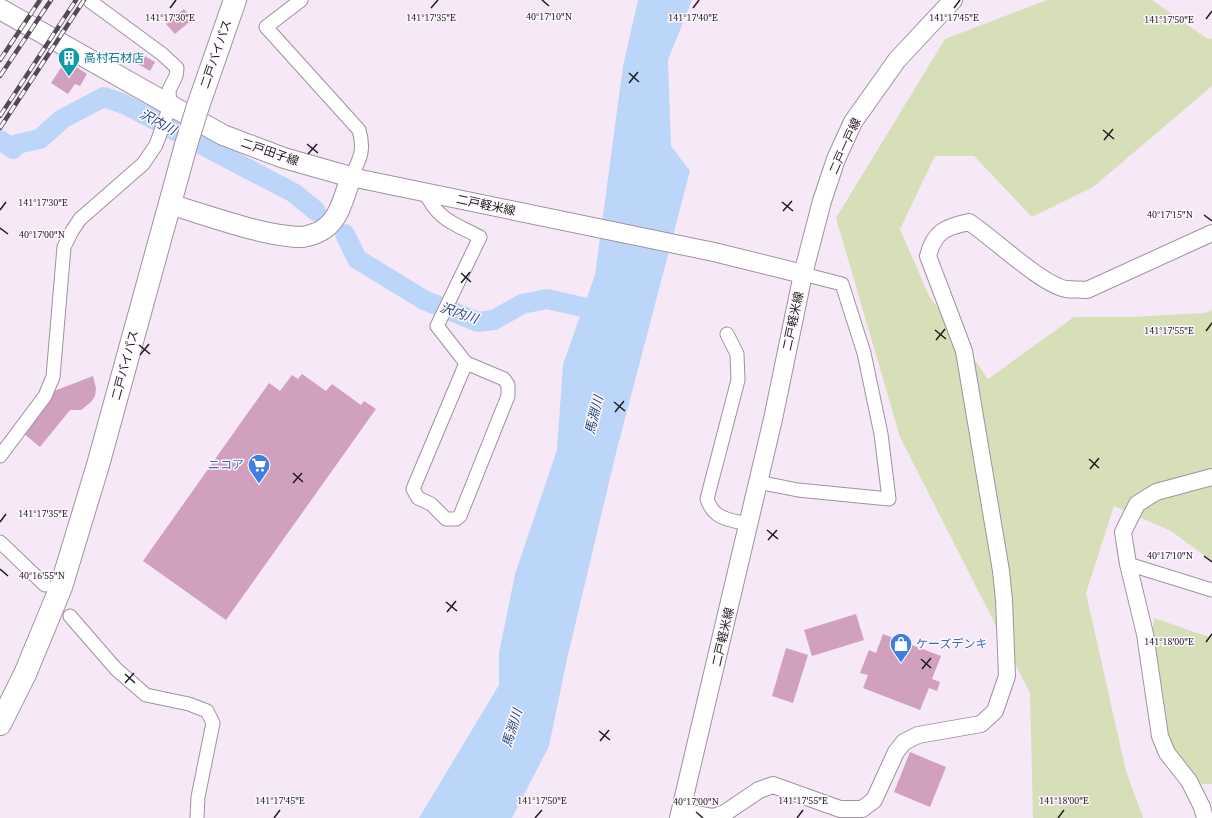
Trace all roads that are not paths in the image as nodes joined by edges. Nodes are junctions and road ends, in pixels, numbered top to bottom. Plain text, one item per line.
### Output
1 (235, 0) edge
2 (301, 0) edge
3 (953, 0) edge
4 (90, 1) edge
5 (0, 9) edge
6 (170, 106) junction
7 (351, 177) junction
8 (425, 192) junction
9 (169, 204) junction
10 (1212, 233) edge
11 (803, 274) junction
12 (727, 334) dead end
13 (466, 363) junction
14 (0, 456) edge
15 (1212, 476) edge
16 (758, 482) junction
17 (749, 524) junction
18 (0, 542) edge
19 (1128, 564) junction
20 (45, 586) dead end
21 (1212, 590) edge
22 (70, 616) dead end
23 (0, 724) edge
24 (680, 815) edge
25 (197, 818) edge
26 (1205, 818) edge

1 - 9 highway, 二戸バイパス, bridge
2 - 7 street
3 - 11 main road, 二戸一戸線
4 - 6 street
5 - 6 main road, 二戸田子線
6 - 7 main road, 二戸田子線
6 - 14 street
7 - 8 main road, 二戸軽米線
7 - 9 main road
8 - 11 main road, 二戸軽米線
8 - 13 street
9 - 23 highway, 二戸バイパス
10 - 24 street
11 - 16 main road, 二戸軽米線
11 - 16 street
12 - 17 street
13 - 13 street
15 - 19 street
16 - 17 main road, 二戸軽米線
17 - 24 main road, 二戸軽米線
18 - 20 street
19 - 21 street
19 - 26 street
22 - 25 street

